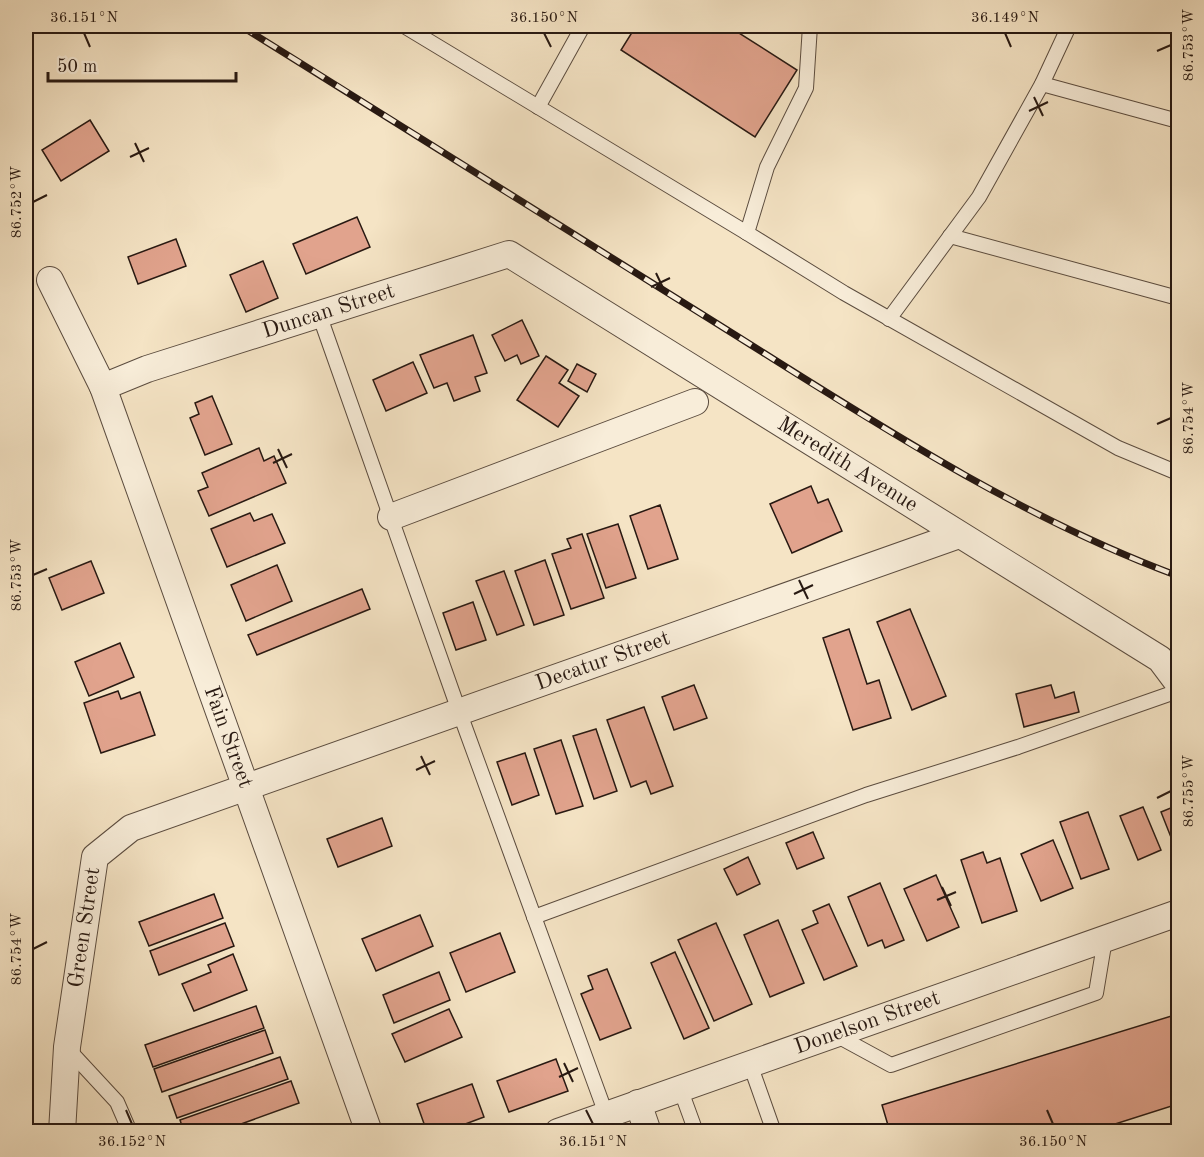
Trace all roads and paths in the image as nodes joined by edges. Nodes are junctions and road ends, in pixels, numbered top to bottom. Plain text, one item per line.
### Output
1 (404, 26) edge
2 (584, 26) edge
3 (810, 26) edge
4 (1069, 26) edge
5 (1042, 84) junction
6 (538, 107) junction
7 (1179, 121) edge
8 (747, 233) junction
9 (950, 236) junction
10 (509, 254) joint
11 (50, 280) dead end
12 (1179, 298) edge
13 (319, 314) junction
14 (889, 319) junction
15 (103, 387) junction
16 (695, 402) dead end
17 (1179, 473) edge
18 (391, 517) junction
19 (959, 535) junction
20 (1179, 683) edge
21 (1179, 691) edge
22 (459, 711) junction
23 (246, 786) junction
24 (1179, 913) edge
25 (534, 917) junction
26 (1105, 939) junction
27 (834, 1034) junction
28 (67, 1047) junction
29 (750, 1064) junction
30 (680, 1089) junction
31 (638, 1103) junction
32 (606, 1114) junction
33 (62, 1131) edge
34 (130, 1131) edge
35 (369, 1131) edge
36 (558, 1131) edge
37 (648, 1131) edge
38 (696, 1131) edge
39 (774, 1131) edge

1 - 6 lane
2 - 6 lane
3 - 8 lane
4 - 5 lane
5 - 7 lane
5 - 9 lane
6 - 8 lane
8 - 14 lane
9 - 12 lane
9 - 14 lane
10 - 13 street, Duncan Street
10 - 19 street, Meredith Avenue
11 - 15 street, Fain Street
13 - 15 street, Duncan Street
13 - 18 lane
14 - 17 lane
15 - 23 street, Fain Street
16 - 18 street
18 - 22 lane
19 - 20 street, Meredith Avenue
19 - 22 street, Decatur Street
21 - 25 lane
22 - 23 street, Decatur Street
22 - 25 lane
23 - 28 street, Green Street
23 - 35 street, Fain Street
24 - 26 street, Donelson Street
25 - 32 lane
26 - 27 street, Donelson Street
26 - 27 lane
27 - 29 street, Donelson Street
28 - 33 street, Green Street
28 - 34 lane
29 - 30 street, Donelson Street
29 - 39 lane
30 - 31 street, Donelson Street
30 - 38 lane
31 - 32 street, Donelson Street
31 - 37 street
32 - 36 street, Donelson Street

